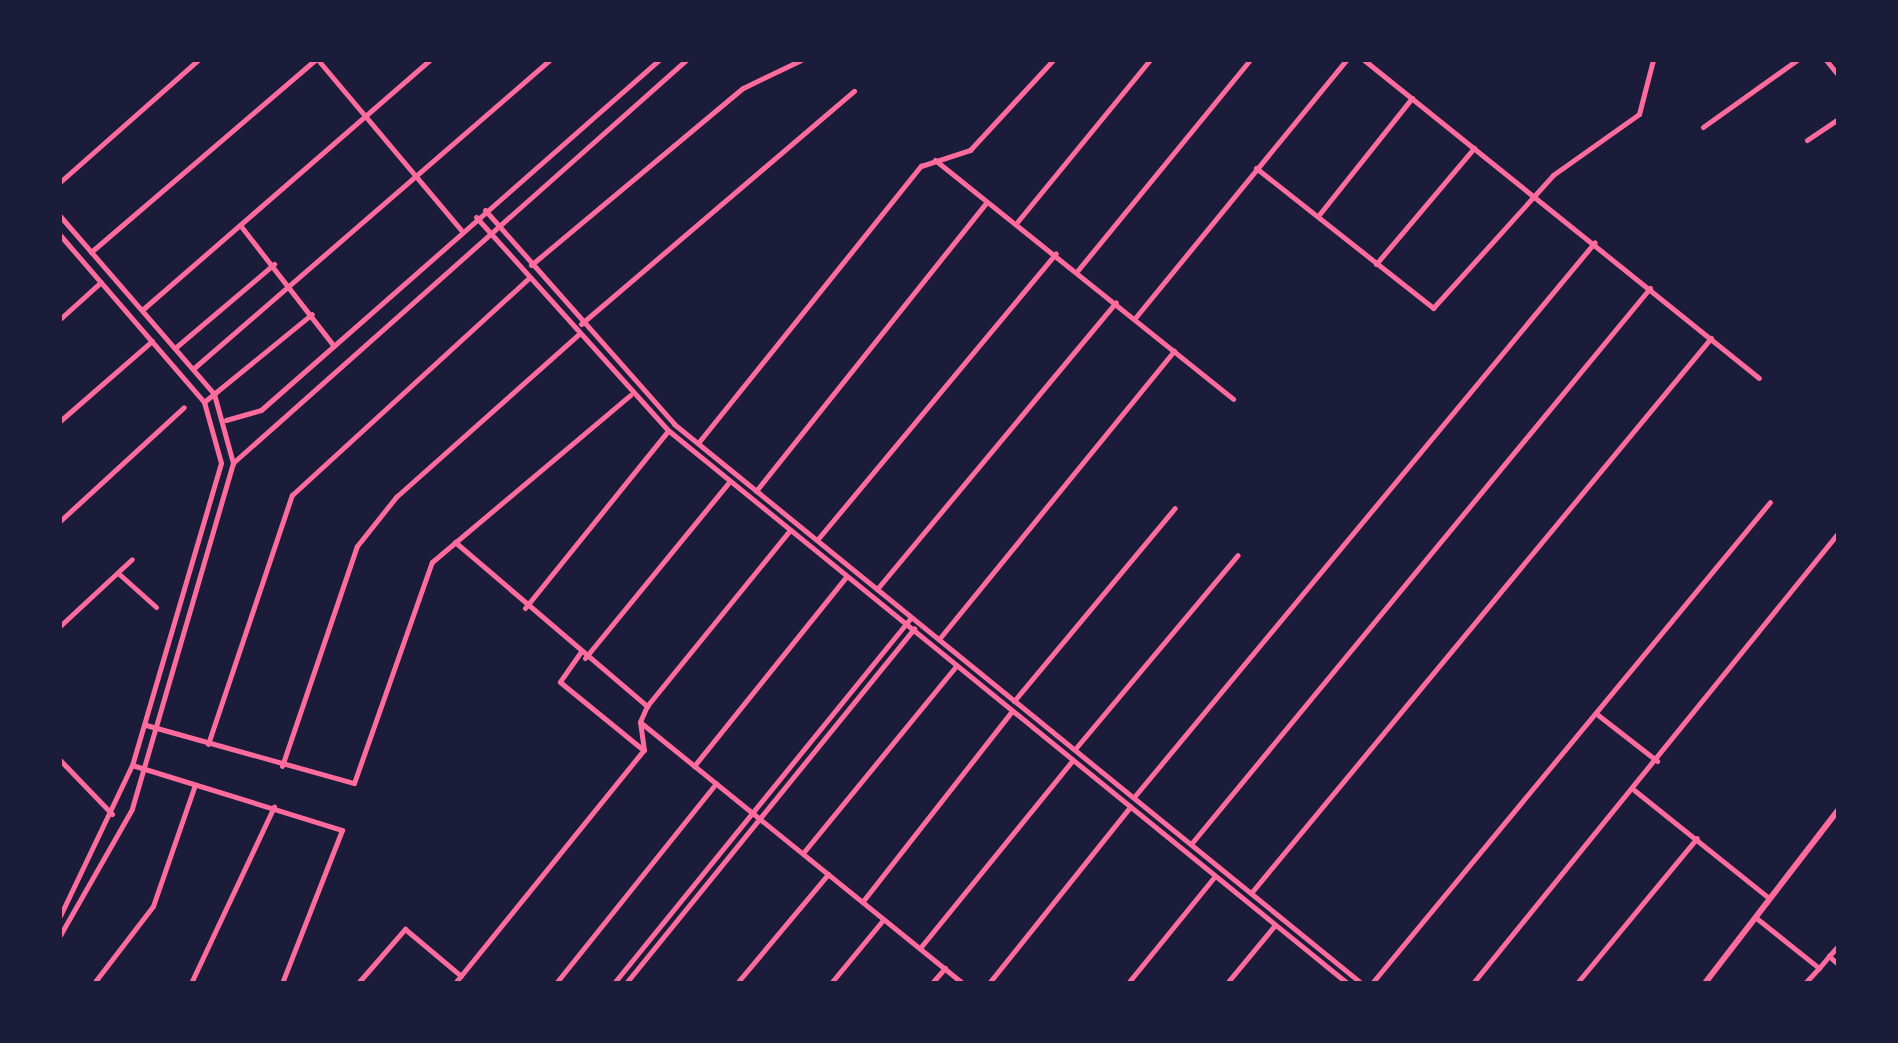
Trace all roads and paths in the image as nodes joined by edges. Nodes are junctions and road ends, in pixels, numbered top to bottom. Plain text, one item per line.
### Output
1 (198, 60) edge
2 (316, 60) edge
3 (430, 60) edge
4 (550, 60) edge
5 (659, 60) edge
6 (686, 60) edge
7 (801, 60) edge
8 (1053, 60) edge
9 (1150, 60) edge
10 (1250, 60) edge
11 (1346, 60) edge
12 (1364, 60) edge
13 (1652, 60) edge
14 (1796, 60) edge
15 (1826, 60) edge
16 (1838, 75) edge
17 (854, 91) dead end
18 (1412, 98) junction
19 (367, 115) junction
20 (1838, 118) edge
21 (1703, 127) dead end
22 (1807, 140) dead end
23 (1474, 147) junction
24 (934, 160) junction
25 (1256, 168) junction
26 (418, 177) junction
27 (60, 182) edge
28 (1537, 195) junction
29 (987, 202) junction
30 (485, 210) junction
31 (60, 216) edge
32 (1318, 216) junction
33 (476, 217) junction
34 (1018, 221) junction
35 (497, 223) junction
36 (240, 225) junction
37 (461, 231) junction
38 (488, 231) junction
39 (60, 236) edge
40 (1595, 242) junction
41 (91, 252) junction
42 (1056, 252) junction
43 (274, 264) junction
44 (1376, 264) junction
45 (531, 265) junction
46 (1078, 270) junction
47 (529, 278) junction
48 (101, 282) junction
49 (294, 286) junction
50 (1650, 288) junction
51 (1116, 302) junction
52 (142, 310) junction
53 (312, 314) junction
54 (1135, 318) junction
55 (60, 319) edge
56 (580, 324) junction
57 (578, 335) junction
58 (1710, 338) junction
59 (152, 341) junction
60 (334, 346) junction
61 (175, 348) junction
62 (1174, 351) junction
63 (194, 368) junction
64 (1759, 378) dead end
65 (214, 394) junction
66 (630, 395) junction
67 (648, 399) junction
68 (1233, 399) dead end
69 (204, 402) junction
70 (641, 405) junction
71 (184, 407) dead end
72 (226, 420) junction
73 (60, 421) edge
74 (669, 430) junction
75 (698, 444) junction
76 (234, 463) junction
77 (730, 481) junction
78 (756, 491) junction
79 (1770, 502) dead end
80 (1175, 508) dead end
81 (60, 521) edge
82 (790, 530) junction
83 (1838, 534) edge
84 (817, 540) junction
85 (455, 542) junction
86 (1238, 555) dead end
87 (132, 560) dead end
88 (118, 572) junction
89 (846, 576) junction
90 (877, 589) junction
91 (156, 607) dead end
92 (525, 608) junction
93 (910, 617) junction
94 (918, 623) junction
95 (905, 624) junction
96 (60, 626) edge
97 (912, 630) junction
98 (939, 639) junction
99 (583, 655) junction
100 (956, 666) junction
101 (1014, 701) junction
102 (647, 706) junction
103 (1012, 711) junction
104 (1598, 715) junction
105 (640, 722) junction
106 (144, 724) junction
107 (156, 728) junction
108 (208, 744) junction
109 (1074, 749) junction
110 (644, 750) junction
111 (60, 760) edge
112 (1073, 760) junction
113 (1657, 760) junction
114 (132, 766) junction
115 (282, 766) junction
116 (694, 766) junction
117 (144, 769) junction
118 (195, 784) junction
119 (716, 784) junction
120 (1634, 790) junction
121 (1134, 797) junction
122 (274, 806) junction
123 (1130, 807) junction
124 (1838, 810) edge
125 (752, 812) junction
126 (112, 814) junction
127 (760, 819) junction
128 (1697, 838) junction
129 (1191, 844) junction
130 (803, 854) junction
131 (828, 874) junction
132 (1214, 876) junction
133 (1250, 893) junction
134 (1769, 898) junction
135 (863, 902) junction
136 (60, 916) edge
137 (1755, 917) junction
138 (884, 919) junction
139 (1274, 925) junction
140 (60, 935) edge
141 (1308, 940) junction
142 (1838, 946) edge
143 (920, 948) junction
144 (1303, 948) junction
145 (1829, 956) junction
146 (1838, 964) edge
147 (944, 968) junction
148 (1819, 968) junction
149 (461, 976) junction
150 (94, 983) edge
151 (191, 983) edge
152 (282, 983) edge
153 (358, 983) edge
154 (455, 983) edge
155 (556, 983) edge
156 (614, 983) edge
157 (626, 983) edge
158 (737, 983) edge
159 (831, 983) edge
160 (932, 983) edge
161 (962, 983) edge
162 (989, 983) edge
163 (1128, 983) edge
164 (1227, 983) edge
165 (1346, 983) edge
166 (1361, 983) edge
167 (1372, 983) edge
168 (1473, 983) edge
169 (1577, 983) edge
170 (1705, 983) edge
171 (1805, 983) edge

1 - 27 street
2 - 19 street
2 - 41 street
3 - 19 street
4 - 26 street
5 - 30 street
6 - 35 street
7 - 45 street
8 - 24 street
9 - 34 street
10 - 46 street
11 - 25 street
12 - 18 street
13 - 28 street
14 - 21 street
15 - 16 street
17 - 56 street
18 - 23 street
18 - 32 street
19 - 26 street
19 - 36 street
20 - 22 street
23 - 28 street
23 - 44 street
24 - 29 street
24 - 75 street
25 - 32 street
25 - 54 street
26 - 37 street
26 - 49 street
28 - 40 street
28 - 44 street
29 - 34 street
29 - 78 street
30 - 33 street
30 - 35 street
31 - 41 street
32 - 44 street
33 - 37 street
33 - 38 street
34 - 42 street
35 - 38 street
35 - 45 street
36 - 43 street
36 - 52 street
37 - 60 street
38 - 47 street
38 - 76 street
39 - 48 street
40 - 50 street
40 - 121 street
41 - 52 street
42 - 46 street
42 - 84 street
43 - 49 street
43 - 61 street
45 - 56 street
46 - 51 street
47 - 57 street
47 - 108 street
48 - 55 street
48 - 59 street
49 - 53 street
49 - 63 street
50 - 58 street
50 - 129 street
51 - 54 street
51 - 90 street
52 - 61 street
53 - 60 street
53 - 65 street
54 - 62 street
56 - 67 street
57 - 66 street
57 - 115 street
58 - 64 street
58 - 133 street
59 - 69 street
59 - 73 street
60 - 72 street
61 - 63 street
62 - 68 street
62 - 98 street
63 - 65 street
65 - 69 street
65 - 72 street
66 - 70 street
66 - 85 street
67 - 70 street
67 - 75 street
69 - 106 street
70 - 74 street
71 - 81 street
72 - 76 street
74 - 77 street
74 - 92 street
75 - 78 street
76 - 107 street
77 - 82 street
77 - 99 street
78 - 84 street
79 - 104 street
80 - 101 street
82 - 89 street
82 - 102 street
83 - 113 street
84 - 90 street
85 - 92 street
85 - 115 street
86 - 109 street
87 - 88 street
88 - 91 street
88 - 96 street
89 - 95 street
89 - 116 street
90 - 93 street
92 - 99 street
93 - 94 street
93 - 95 street
94 - 97 street
94 - 98 street
95 - 97 street
95 - 125 street
97 - 100 street
97 - 127 street
98 - 101 street
99 - 102 street
99 - 110 street
100 - 103 street
100 - 130 street
101 - 109 street
102 - 105 street
103 - 112 street
103 - 135 street
104 - 113 street
104 - 167 street
105 - 110 street
105 - 116 street
106 - 107 street
106 - 114 street
107 - 108 street
107 - 117 street
108 - 115 street
109 - 121 street
110 - 149 street
111 - 126 street
112 - 123 street
112 - 143 street
113 - 120 street
114 - 117 street
114 - 126 street
116 - 119 street
117 - 118 street
117 - 140 street
118 - 122 street
118 - 150 street
119 - 125 street
119 - 155 street
120 - 128 street
120 - 168 street
121 - 129 street
122 - 151 street
122 - 152 street
123 - 132 street
123 - 162 street
124 - 134 main road
125 - 127 street
125 - 156 street
126 - 136 street
127 - 130 street
127 - 157 street
128 - 134 street
128 - 169 street
129 - 133 street
130 - 131 street
131 - 135 street
131 - 158 street
132 - 139 street
132 - 163 street
133 - 141 street
134 - 137 main road
135 - 138 street
137 - 148 street
137 - 170 main road
138 - 143 street
138 - 159 street
139 - 144 street
139 - 164 street
141 - 144 street
141 - 166 street
142 - 145 street
143 - 147 street
144 - 165 street
145 - 146 street
145 - 148 street
147 - 160 street
147 - 161 street
148 - 171 street
149 - 153 street
149 - 154 street

